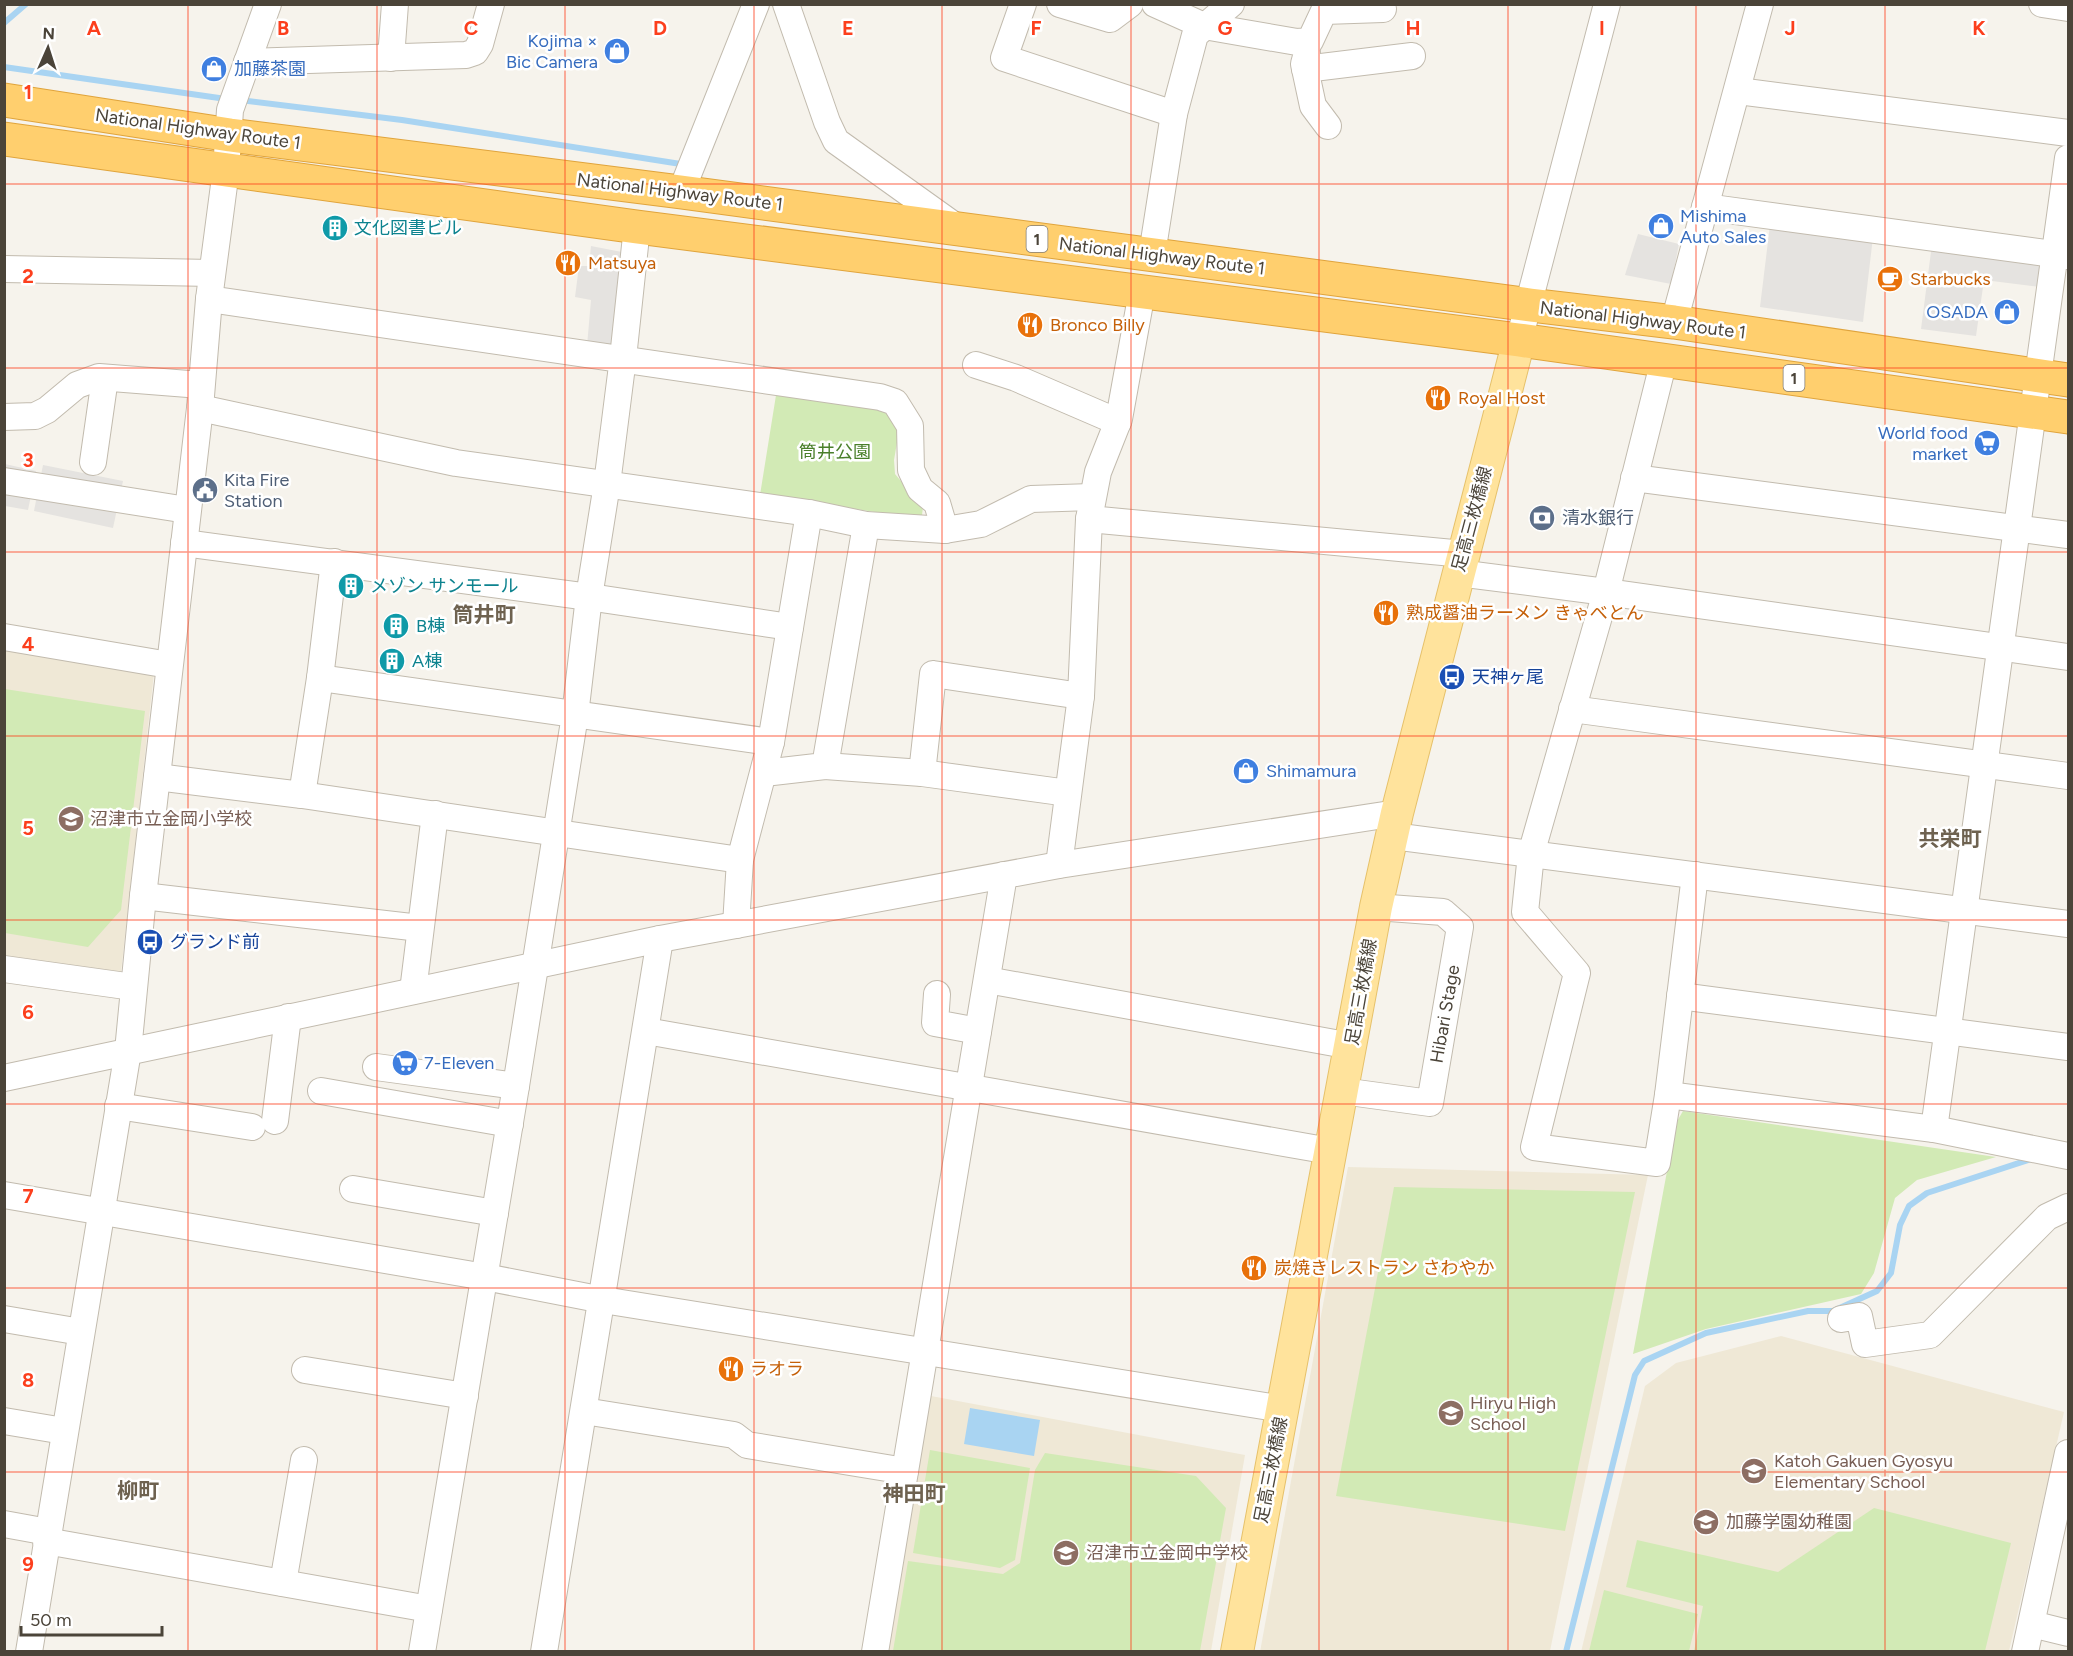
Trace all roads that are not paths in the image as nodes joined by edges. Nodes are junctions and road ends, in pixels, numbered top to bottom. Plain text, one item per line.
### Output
1 (268, 4) edge
2 (395, 4) edge
3 (490, 4) edge
4 (756, 4) edge
5 (786, 4) edge
6 (1023, 4) edge
7 (1060, 4) edge
8 (1130, 4) edge
9 (1155, 4) edge
10 (1231, 4) edge
11 (1607, 4) edge
12 (1760, 4) edge
13 (2042, 4) edge
14 (2068, 8) edge
15 (1383, 9) dead end
16 (1204, 26) junction
17 (1310, 41) junction
18 (1412, 56) dead end
19 (391, 58) junction
20 (247, 62) junction
21 (1305, 69) junction
22 (1738, 91) junction
23 (4, 100) edge
24 (1174, 114) junction
25 (1328, 126) dead end
26 (2068, 133) edge
27 (230, 135) junction
28 (4, 139) edge
29 (2068, 158) edge
30 (226, 170) junction
31 (681, 192) junction
32 (1706, 207) junction
33 (637, 227) junction
34 (959, 230) junction
35 (1152, 254) junction
36 (2062, 255) edge
37 (4, 269) edge
38 (212, 273) junction
39 (1142, 292) junction
40 (209, 299) junction
41 (1530, 305) junction
42 (1674, 322) junction
43 (1519, 340) junction
44 (623, 358) junction
45 (1664, 360) junction
46 (976, 365) dead end
47 (105, 378) junction
48 (2054, 378) edge
49 (201, 396) junction
50 (2034, 412) junction
51 (4, 417) edge
52 (2068, 417) edge
53 (1118, 422) junction
54 (93, 462) dead end
55 (1634, 478) junction
56 (4, 481) edge
57 (607, 484) junction
58 (1091, 508) junction
59 (187, 510) junction
60 (809, 513) junction
61 (866, 525) junction
62 (2017, 529) junction
63 (945, 530) junction
64 (2068, 535) edge
65 (184, 543) junction
66 (334, 562) junction
67 (1461, 563) junction
68 (1606, 592) junction
69 (589, 597) junction
70 (790, 627) junction
71 (4, 637) edge
72 (2000, 648) junction
73 (2068, 657) edge
74 (169, 665) junction
75 (320, 678) junction
76 (1081, 696) junction
77 (1572, 709) junction
78 (575, 715) junction
79 (771, 742) junction
80 (825, 766) junction
81 (1984, 766) junction
82 (764, 773) junction
83 (922, 773) junction
84 (2068, 776) edge
85 (156, 777) junction
86 (1068, 793) junction
87 (302, 795) junction
88 (435, 814) junction
89 (1395, 825) junction
90 (556, 833) junction
91 (1531, 854) junction
92 (740, 860) junction
93 (1059, 865) junction
94 (1005, 875) junction
95 (1695, 875) junction
96 (143, 896) junction
97 (1376, 907) junction
98 (1965, 911) junction
99 (2068, 924) edge
100 (736, 925) junction
101 (420, 928) junction
102 (660, 939) junction
103 (536, 965) junction
104 (4, 969) edge
105 (987, 980) junction
106 (133, 987) junction
107 (413, 991) junction
108 (937, 994) dead end
109 (1680, 996) junction
110 (288, 1017) junction
111 (646, 1031) junction
112 (978, 1031) junction
113 (1948, 1031) junction
114 (1351, 1046) junction
115 (2068, 1047) edge
116 (128, 1051) junction
117 (376, 1067) dead end
118 (4, 1078) edge
119 (516, 1086) junction
120 (968, 1088) junction
121 (321, 1091) dead end
122 (1342, 1091) junction
123 (1668, 1095) junction
124 (118, 1106) junction
125 (510, 1124) junction
126 (1934, 1129) junction
127 (1330, 1151) junction
128 (2068, 1156) edge
129 (352, 1189) dead end
130 (4, 1195) edge
131 (2068, 1207) edge
132 (101, 1212) junction
133 (495, 1213) junction
134 (485, 1277) junction
135 (603, 1300) junction
136 (4, 1319) edge
137 (1841, 1319) dead end
138 (81, 1332) junction
139 (924, 1350) junction
140 (305, 1370) dead end
141 (465, 1396) junction
142 (1283, 1409) junction
143 (584, 1411) junction
144 (4, 1421) edge
145 (64, 1431) junction
146 (2068, 1453) edge
147 (304, 1460) dead end
148 (905, 1471) junction
149 (4, 1524) edge
150 (47, 1536) junction
151 (283, 1583) junction
152 (429, 1609) junction
153 (2031, 1624) junction
154 (2068, 1633) edge
155 (29, 1652) edge
156 (422, 1652) edge
157 (544, 1652) edge
158 (875, 1652) edge
159 (1237, 1652) edge
160 (2025, 1652) edge

1 - 20 street
2 - 19 street
3 - 19 street
4 - 31 street
5 - 34 street
6 - 24 street
7 - 8 street
9 - 16 street
10 - 16 street
11 - 41 street
12 - 22 street
13 - 14 street
15 - 17 street
16 - 17 street
16 - 24 street
17 - 21 street
18 - 21 street
19 - 20 street
20 - 27 street
21 - 25 street
22 - 26 street
22 - 32 street
23 - 27 highway, National Highway Route 1 / 1
24 - 35 street
27 - 30 street
27 - 31 highway, National Highway Route 1 / 1
28 - 30 highway, National Highway Route 1 / 1
29 - 36 street
30 - 33 highway, National Highway Route 1 / 1
30 - 38 street
31 - 34 highway, National Highway Route 1 / 1
32 - 36 street
32 - 42 street
33 - 39 highway, National Highway Route 1 / 1
33 - 44 street
34 - 35 highway, National Highway Route 1 / 1
35 - 41 highway, National Highway Route 1 / 1
36 - 48 street
37 - 38 street
38 - 40 street
39 - 43 highway, National Highway Route 1 / 1
39 - 53 street
40 - 44 street
40 - 49 street
41 - 42 highway, National Highway Route 1 / 1
41 - 43 street
42 - 48 highway, National Highway Route 1 / 1
43 - 45 highway, National Highway Route 1 / 1
43 - 67 main road, 足高三枚橋線
44 - 57 street
44 - 63 street
45 - 50 highway, National Highway Route 1 / 1
45 - 55 street
46 - 53 street
47 - 49 street
47 - 51 street
47 - 54 street
48 - 50 street
49 - 57 street
49 - 59 street
50 - 52 highway, National Highway Route 1 / 1
50 - 62 street
53 - 58 street
55 - 62 street
55 - 68 street
56 - 59 street
57 - 60 street
57 - 69 street
58 - 63 street
58 - 67 street
58 - 76 street
59 - 65 street
60 - 61 street
60 - 70 street
61 - 63 street
61 - 80 street
62 - 64 street
62 - 72 street
65 - 66 street
65 - 74 street
66 - 69 street
66 - 75 street
67 - 68 street
67 - 89 main road, 足高三枚橋線
68 - 72 street
68 - 77 street
69 - 70 street
69 - 78 street
70 - 79 street
71 - 74 street
72 - 73 street
72 - 81 street
74 - 85 street
75 - 78 street
75 - 87 street
76 - 83 street
76 - 86 street
77 - 81 street
77 - 91 street
78 - 79 street
78 - 90 street
79 - 82 street
80 - 82 street
80 - 83 street
81 - 84 street
81 - 98 street
82 - 92 street
83 - 86 street
85 - 87 street
85 - 96 street
86 - 93 street
87 - 88 street
88 - 90 street
88 - 101 street
89 - 91 street
89 - 93 street
89 - 97 main road, 足高三枚橋線
90 - 92 street
90 - 103 street
91 - 95 street
91 - 123 street
92 - 100 street
93 - 94 street
94 - 100 street
94 - 105 street
95 - 98 street
95 - 109 street
96 - 101 street
96 - 106 street
97 - 114 main road, 足高三枚橋線
97 - 122 street, Hibari Stage
98 - 99 street
98 - 113 street
100 - 102 street
101 - 107 street
102 - 103 street
102 - 111 street
103 - 107 street
103 - 119 street
104 - 106 street
105 - 112 street
105 - 114 street
106 - 116 street
107 - 110 street
108 - 112 street
109 - 113 street
109 - 123 street
110 - 116 street
110 - 124 street
111 - 120 street
111 - 135 street
112 - 120 street
113 - 115 street
113 - 126 street
114 - 122 main road, 足高三枚橋線
116 - 118 street
116 - 124 street
117 - 119 street
119 - 125 street
120 - 127 street
120 - 139 street
121 - 125 street
122 - 127 main road, 足高三枚橋線
123 - 126 street
124 - 132 street
125 - 133 street
126 - 128 street
127 - 142 main road, 足高三枚橋線
129 - 133 street
130 - 132 street
131 - 137 street
132 - 134 street
132 - 138 street
133 - 134 street
134 - 135 street
134 - 141 street
135 - 139 street
135 - 143 street
136 - 138 street
138 - 145 street
139 - 142 street
139 - 148 street
140 - 141 street
141 - 152 street
142 - 159 main road, 足高三枚橋線
143 - 148 street
143 - 157 street
144 - 145 street
145 - 150 street
146 - 153 street
147 - 151 street
148 - 158 street
149 - 150 street
150 - 151 street
150 - 155 street
151 - 152 street
152 - 156 street
153 - 154 street
153 - 160 street

